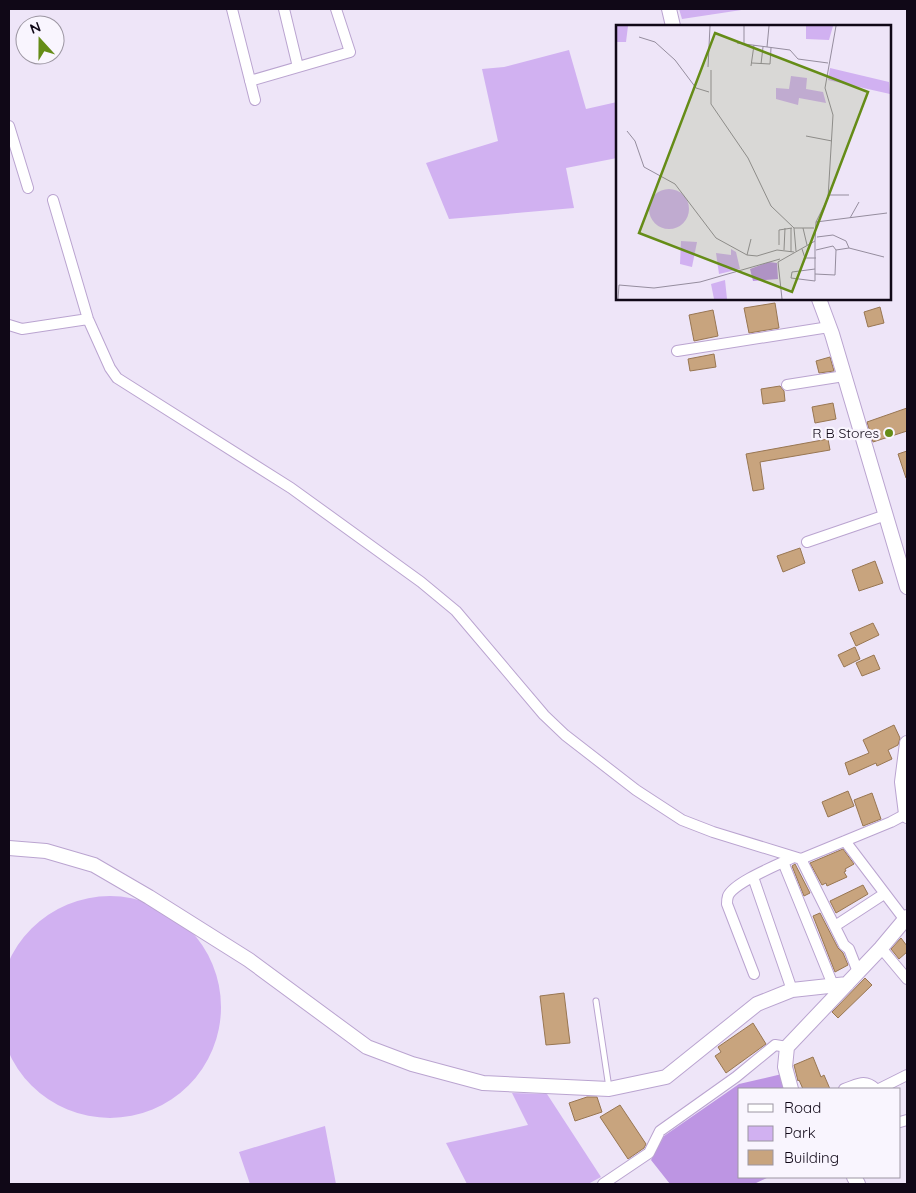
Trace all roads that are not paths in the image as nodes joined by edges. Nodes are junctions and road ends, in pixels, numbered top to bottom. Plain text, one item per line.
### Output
1 (232, 9) edge
2 (284, 9) edge
3 (336, 9) edge
4 (669, 9) edge
5 (673, 25) edge
6 (298, 67) junction
7 (250, 80) junction
8 (255, 100) dead end
9 (9, 126) edge
10 (28, 188) dead end
11 (52, 200) dead end
12 (819, 300) edge
13 (88, 319) junction
14 (9, 325) edge
15 (829, 327) junction
16 (677, 351) dead end
17 (844, 376) junction
18 (787, 385) dead end
19 (886, 515) junction
20 (807, 542) dead end
21 (907, 587) edge
22 (907, 743) edge
23 (904, 781) edge
24 (906, 815) edge
25 (845, 840) junction
26 (9, 848) edge
27 (797, 858) junction
28 (783, 862) junction
29 (753, 877) junction
30 (884, 894) junction
31 (906, 918) edge
32 (834, 926) junction
33 (881, 948) junction
34 (858, 972) junction
35 (754, 974) dead end
36 (907, 980) edge
37 (847, 984) junction
38 (833, 985) junction
39 (792, 990) junction
40 (596, 1001) dead end
41 (787, 1047) junction
42 (907, 1075) edge
43 (791, 1088) edge
44 (847, 1088) edge
45 (875, 1088) edge
46 (879, 1088) edge
47 (609, 1089) junction
48 (602, 1184) edge

1 - 7 street
2 - 6 street
3 - 6 street
4 - 5 street
6 - 7 street
7 - 8 street
9 - 10 street
11 - 13 street
12 - 15 street
13 - 14 street
13 - 27 street
15 - 16 street
15 - 17 street
17 - 18 street
17 - 19 street
19 - 20 street
19 - 21 street
22 - 23 street
23 - 24 street
24 - 25 street
25 - 27 street
25 - 30 street
26 - 47 street
27 - 28 street
27 - 32 street
28 - 29 street
28 - 38 street
29 - 35 street
29 - 39 street
30 - 31 street
30 - 32 street
31 - 33 street
32 - 34 street
33 - 34 street
33 - 36 street
34 - 37 street
37 - 38 street
37 - 41 street
38 - 39 street
39 - 47 street
40 - 47 lane
41 - 43 street
41 - 48 street
42 - 46 street
44 - 45 street

